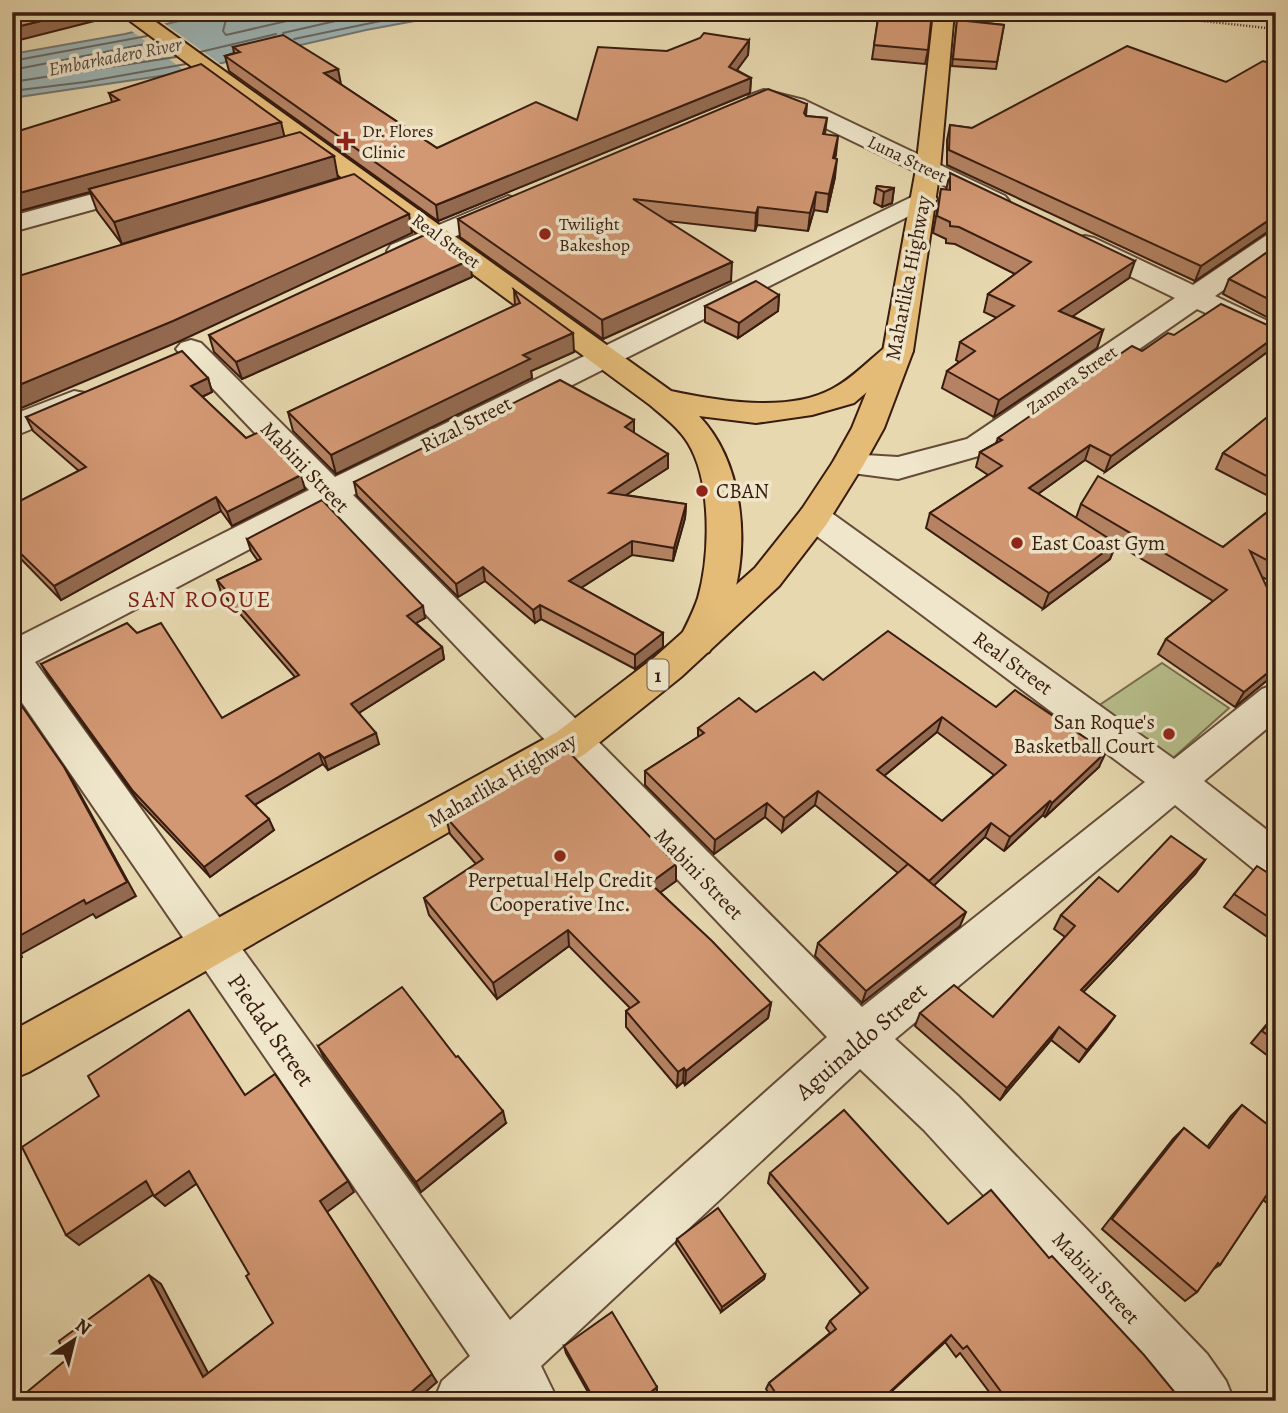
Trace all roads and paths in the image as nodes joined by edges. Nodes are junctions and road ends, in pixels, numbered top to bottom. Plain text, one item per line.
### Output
1 (944, 12) edge
2 (1121, 12) edge
3 (130, 14) edge
4 (1276, 29) edge
5 (738, 108) edge
6 (308, 142) junction
7 (281, 149) edge
8 (173, 179) edge
9 (360, 181) junction
10 (926, 184) junction
11 (335, 189) edge
12 (537, 192) edge
13 (1013, 209) edge
14 (12, 224) edge
15 (1061, 232) edge
16 (437, 234) junction
17 (1276, 241) edge
18 (375, 263) edge
19 (1194, 296) junction
20 (1276, 336) edge
21 (190, 349) dead end
22 (898, 351) junction
23 (601, 357) junction
24 (101, 388) edge
25 (661, 398) junction
26 (12, 427) edge
27 (848, 464) junction
28 (330, 493) junction
29 (814, 517) junction
30 (696, 642) junction
31 (12, 658) edge
32 (1276, 699) edge
33 (571, 743) junction
34 (1177, 783) junction
35 (1276, 862) edge
36 (211, 944) junction
37 (860, 1038) junction
38 (12, 1056) edge
39 (505, 1360) junction
40 (462, 1401) edge
41 (530, 1401) edge
42 (1206, 1401) edge

1 - 10 main road, Maharlika Highway / 1
2 - 4 path
3 - 6 main road, Real Street
5 - 10 street, Luna Street
6 - 7 street
6 - 9 main road, Real Street
8 - 14 street
9 - 11 street
9 - 16 main road, Real Street
10 - 13 street, Luna Street
10 - 22 main road, Maharlika Highway / 1
10 - 23 street, Rizal Street
12 - 16 street
15 - 19 street
16 - 18 street
16 - 23 main road, Real Street
17 - 19 street, Zamora Street
19 - 20 street
19 - 27 street, Zamora Street
21 - 28 street, Mabini Street
22 - 25 main road, Real Street
22 - 27 main road, Maharlika Highway / 1
23 - 25 main road, Real Street
23 - 28 street, Rizal Street
24 - 26 street
25 - 30 main road, Real Street
27 - 29 main road, Maharlika Highway / 1
28 - 31 street, Rizal Street
28 - 33 street, Mabini Street
29 - 30 main road, Maharlika Highway / 1
29 - 34 street, Real Street
30 - 33 main road, Maharlika Highway / 1
31 - 36 street, Piedad Street
32 - 34 street, Aguinaldo Street
33 - 36 main road, Maharlika Highway / 1
33 - 37 street, Mabini Street
34 - 35 street, Real Street
34 - 37 street, Aguinaldo Street
36 - 38 main road, Maharlika Highway / 1
36 - 39 street, Piedad Street
37 - 39 street, Aguinaldo Street
37 - 42 street, Mabini Street
39 - 40 street, Aguinaldo Street
39 - 41 street, Piedad Street

